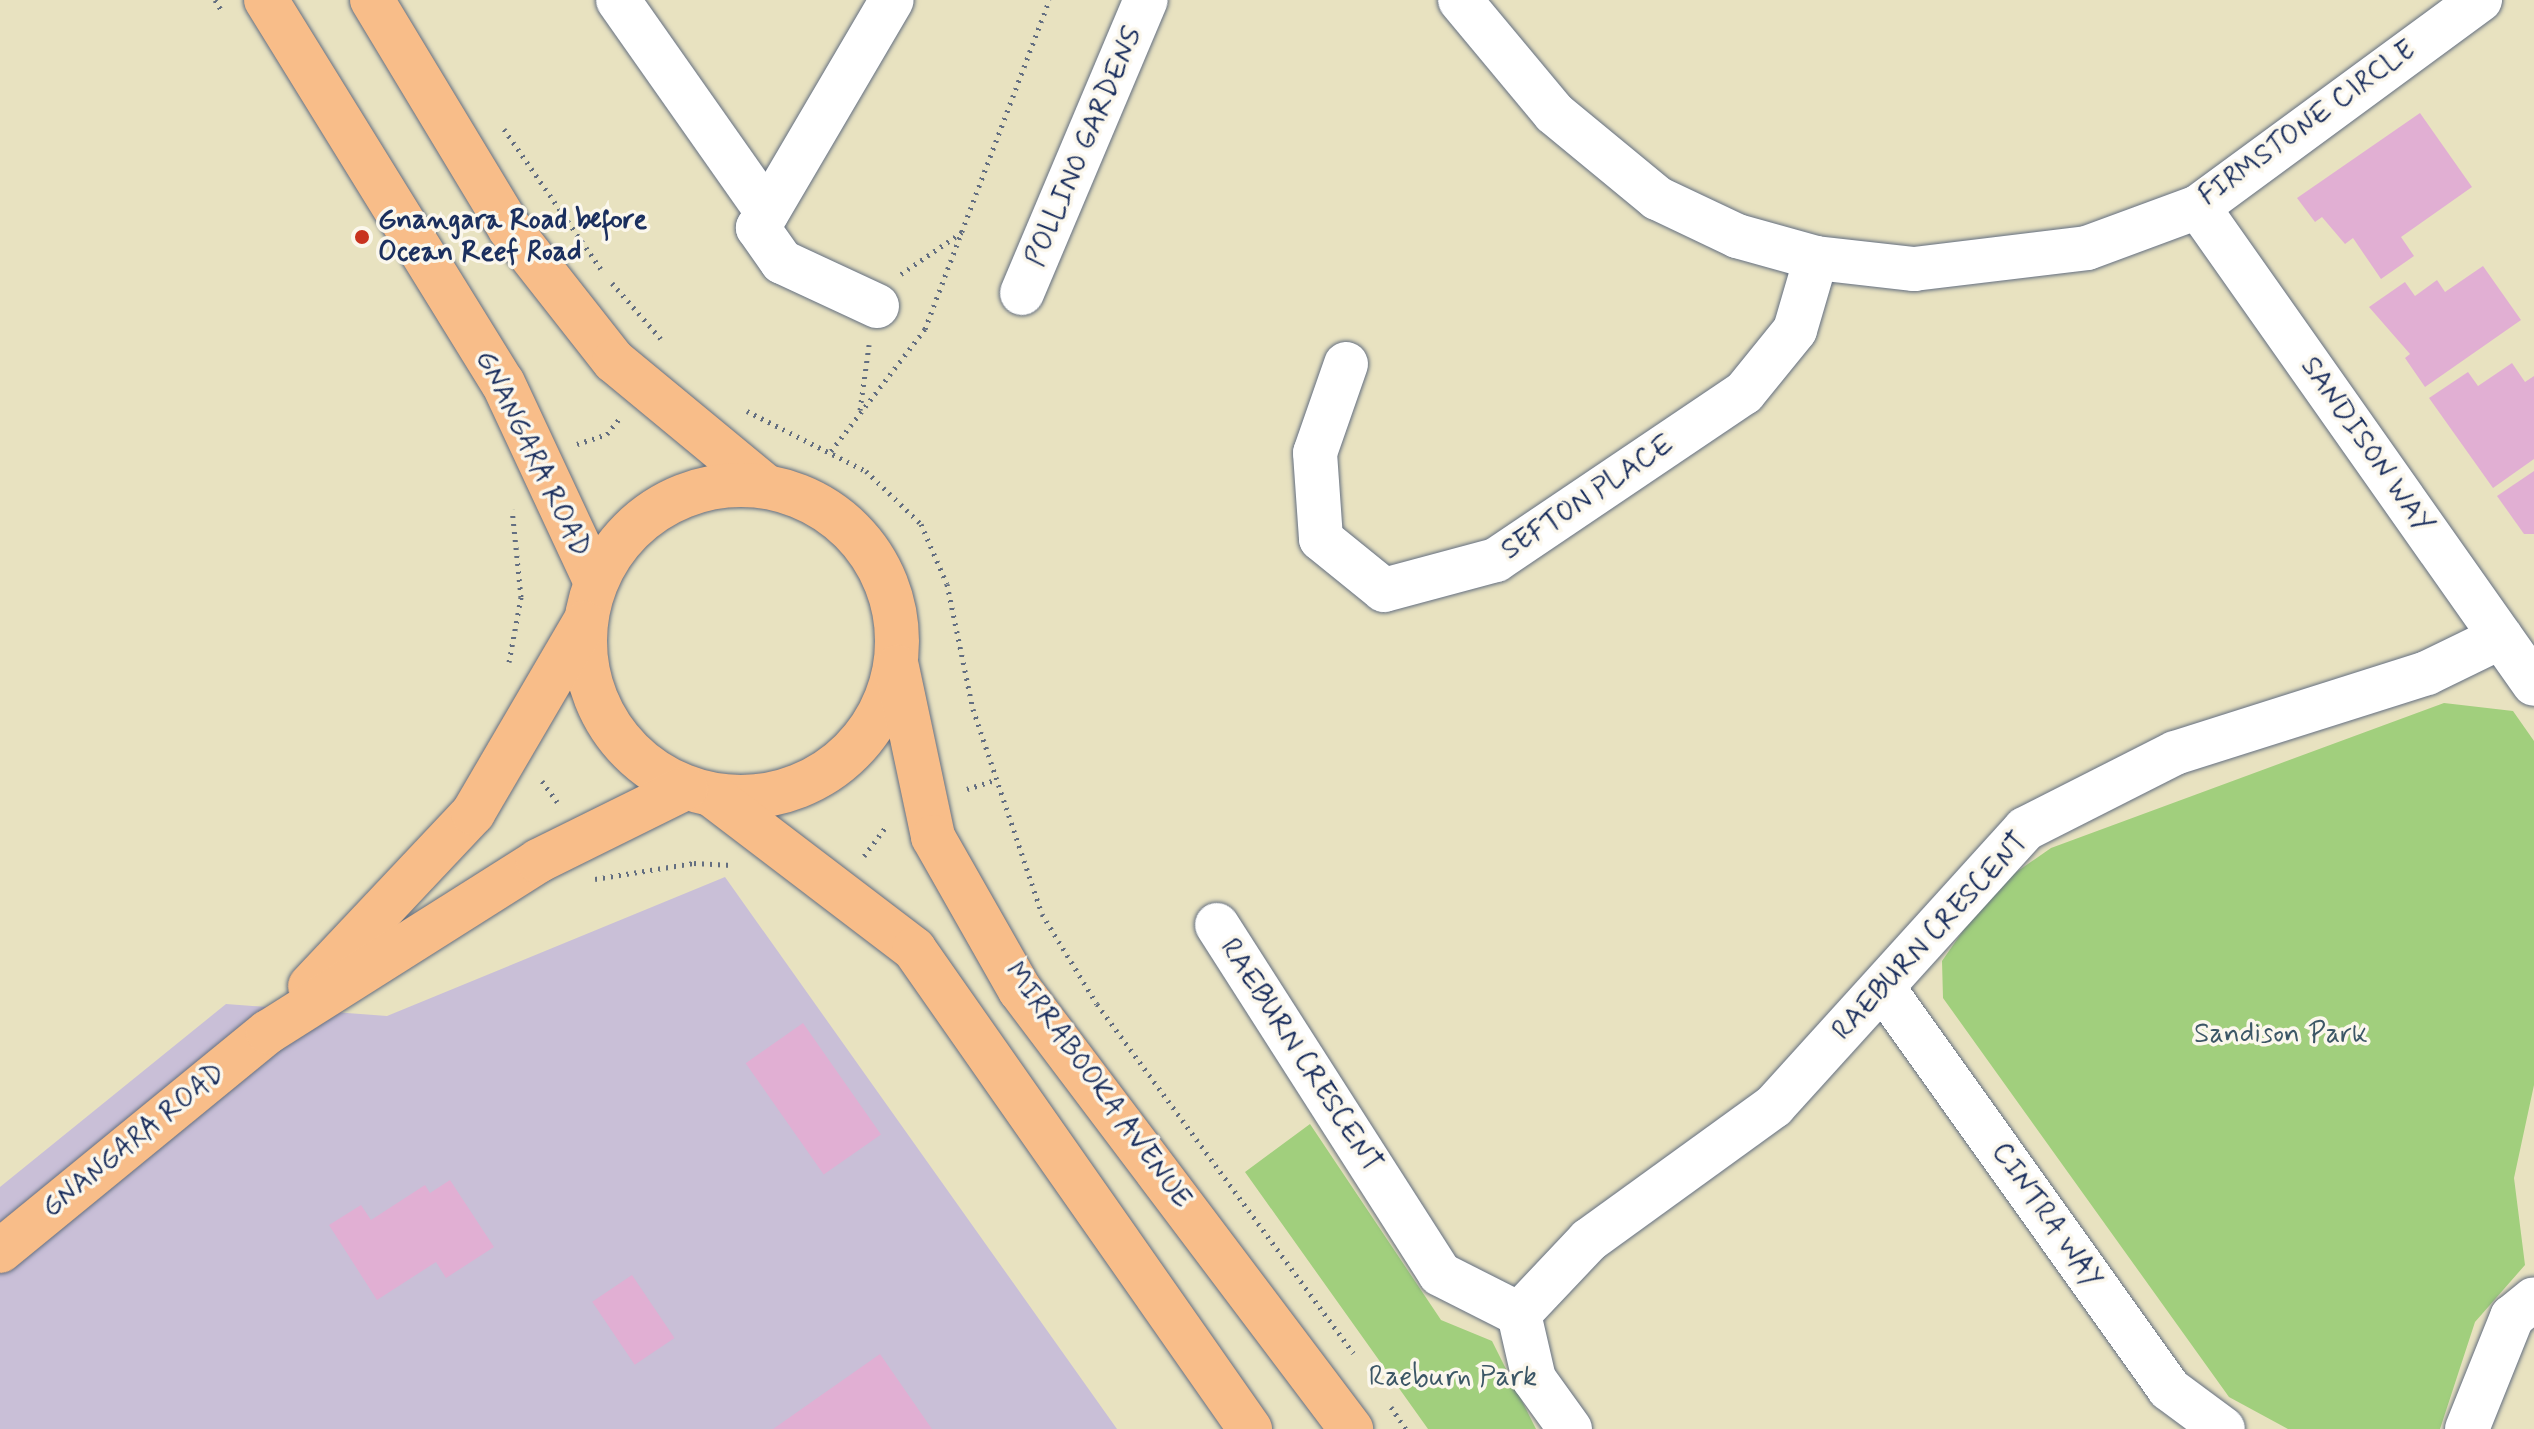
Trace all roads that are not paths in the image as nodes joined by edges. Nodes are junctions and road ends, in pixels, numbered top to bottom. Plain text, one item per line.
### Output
1 (266, 0) edge
2 (372, 0) edge
3 (618, 0) edge
4 (892, 0) edge
5 (1146, 0) edge
6 (1460, 0) edge
7 (2480, 0) edge
8 (2198, 207) junction
9 (767, 212) junction
10 (1816, 258) junction
11 (1022, 293) dead end
12 (877, 306) dead end
13 (1346, 364) dead end
14 (764, 485) junction
15 (596, 582) junction
16 (584, 623) junction
17 (2501, 637) junction
18 (897, 665) junction
19 (2534, 684) edge
20 (699, 792) junction
21 (1217, 925) dead end
22 (1884, 989) junction
23 (268, 1032) junction
24 (0, 1251) edge
25 (2534, 1299) edge
26 (1519, 1314) junction
27 (1250, 1429) edge
28 (1351, 1429) edge
29 (1570, 1429) edge
30 (2223, 1429) edge
31 (2467, 1429) edge

1 - 15 main road, GNANGARA ROAD
2 - 14 main road
3 - 9 street
4 - 9 street
5 - 11 street, POLLINO GARDENS
6 - 10 street, FIRMSTONE CIRCLE
7 - 8 street, FIRMSTONE CIRCLE
8 - 10 street, FIRMSTONE CIRCLE
8 - 17 street, SANDISON WAY
9 - 12 street
10 - 13 street, SEFTON PLACE
14 - 15 main road
14 - 18 main road
15 - 16 main road
16 - 20 main road
16 - 23 main road, GNANGARA ROAD
17 - 19 street, SANDISON WAY
17 - 22 street, RAEBURN CRESCENT
18 - 20 main road
18 - 28 main road, MIRRABOOKA AVENUE
20 - 23 main road, GNANGARA ROAD
20 - 27 main road
21 - 26 street, RAEBURN CRESCENT
22 - 26 street, RAEBURN CRESCENT
22 - 30 street, CINTRA WAY
23 - 24 main road, GNANGARA ROAD
25 - 31 street
26 - 29 street

